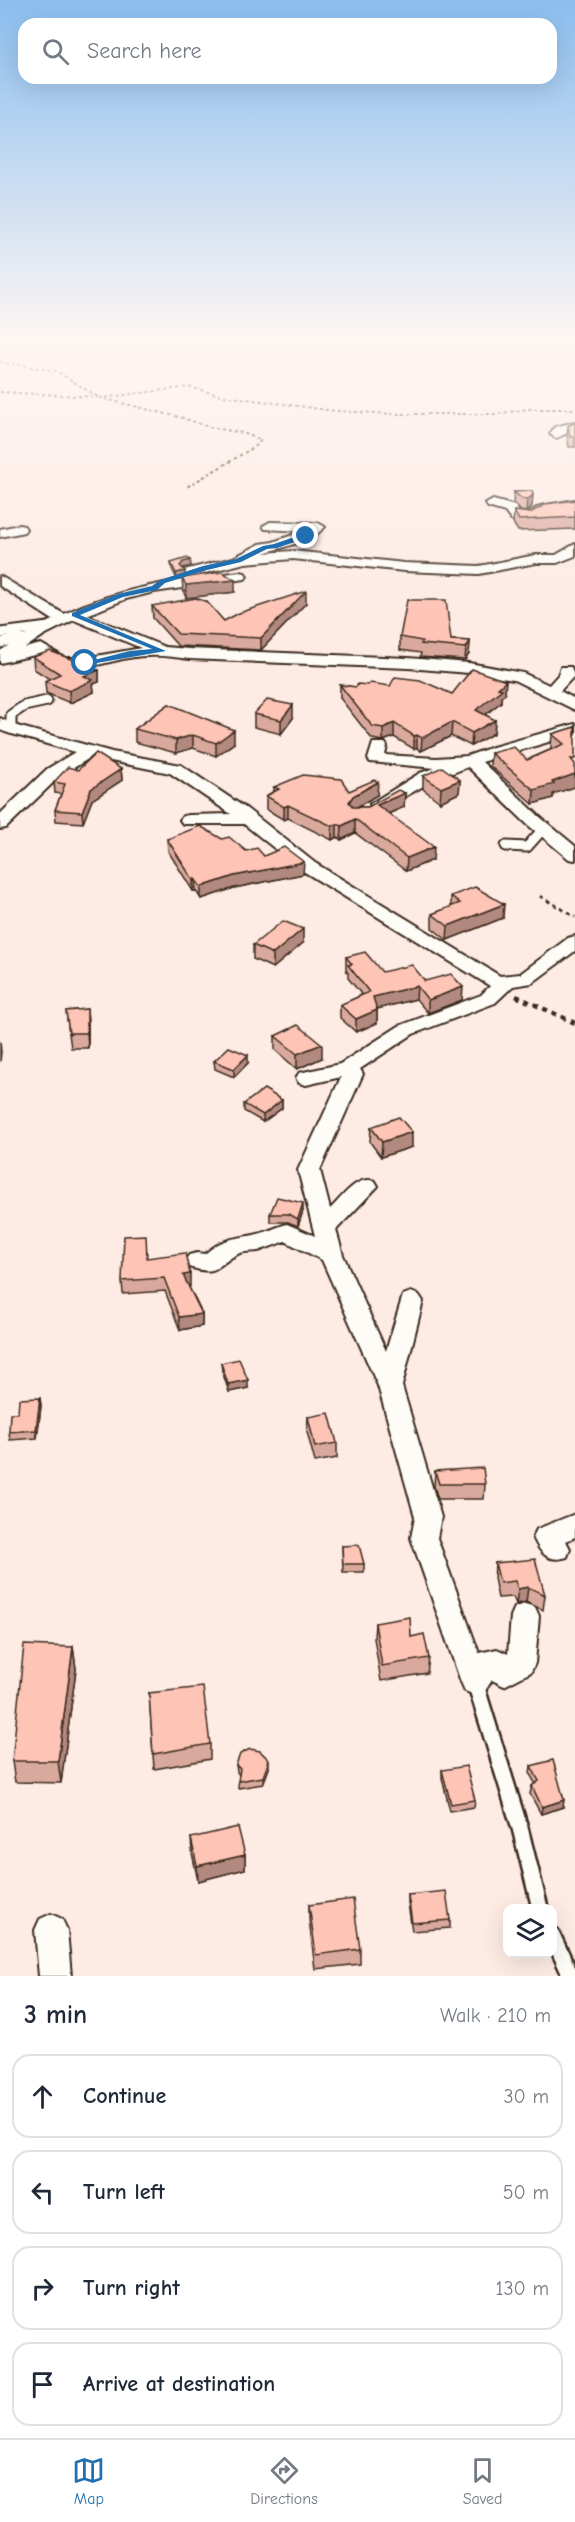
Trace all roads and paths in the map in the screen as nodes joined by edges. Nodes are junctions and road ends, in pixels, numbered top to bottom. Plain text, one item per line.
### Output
1 (239, 432) edge
2 (185, 488) dead end
3 (494, 504) dead end
4 (575, 504) edge
5 (270, 526) dead end
6 (19, 529) dead end
7 (0, 533) edge
8 (575, 548) edge
9 (243, 559) junction
10 (240, 576) dead end
11 (0, 580) edge
12 (154, 588) junction
13 (62, 621) junction
14 (0, 633) edge
15 (26, 640) junction
16 (0, 643) edge
17 (162, 651) junction
18 (0, 658) edge
19 (458, 660) edge
20 (399, 663) junction
21 (566, 670) dead end
22 (552, 691) junction
23 (47, 700) dead end
24 (575, 705) edge
25 (4, 729) edge
26 (575, 729) edge
27 (379, 746) dead end
28 (89, 751) junction
29 (471, 761) junction
30 (369, 810) edge
31 (248, 819) junction
32 (189, 820) dead end
33 (0, 824) edge
34 (543, 829) junction
35 (506, 846) dead end
36 (575, 855) edge
37 (540, 896) dead end
38 (575, 916) edge
39 (575, 942) edge
40 (505, 983) joint
41 (575, 1023) edge
42 (353, 1074) dead end
43 (306, 1078) dead end
44 (367, 1186) dead end
45 (324, 1228) junction
46 (331, 1255) junction
47 (197, 1261) dead end
48 (411, 1301) dead end
49 (390, 1386) junction
50 (575, 1525) edge
51 (557, 1549) dead end
52 (525, 1616) dead end
53 (475, 1682) junction
54 (539, 1904) edge
55 (51, 1930) dead end
56 (557, 1946) edge
57 (55, 1976) edge
58 (571, 1976) edge

1 - 2 path
3 - 4 street
5 - 9 street
6 - 7 street
8 - 9 street
9 - 12 street
10 - 12 street
11 - 13 street
12 - 13 street
13 - 14 lane
13 - 15 street
13 - 17 street
15 - 16 lane
15 - 18 street
17 - 18 street
17 - 20 street
19 - 20 street
20 - 22 street
21 - 22 street
22 - 24 street
23 - 25 lane
25 - 28 street
26 - 29 street
27 - 29 street
28 - 31 street
28 - 33 street
29 - 30 street
29 - 34 street
31 - 32 street
31 - 39 street
34 - 35 lane
34 - 36 street
37 - 38 path
40 - 41 path
40 - 43 street
42 - 45 street
44 - 45 street
45 - 46 street
46 - 47 street
46 - 49 street
48 - 49 street
49 - 53 street
50 - 51 street
52 - 53 street
53 - 54 lane
55 - 57 street
56 - 58 lane

